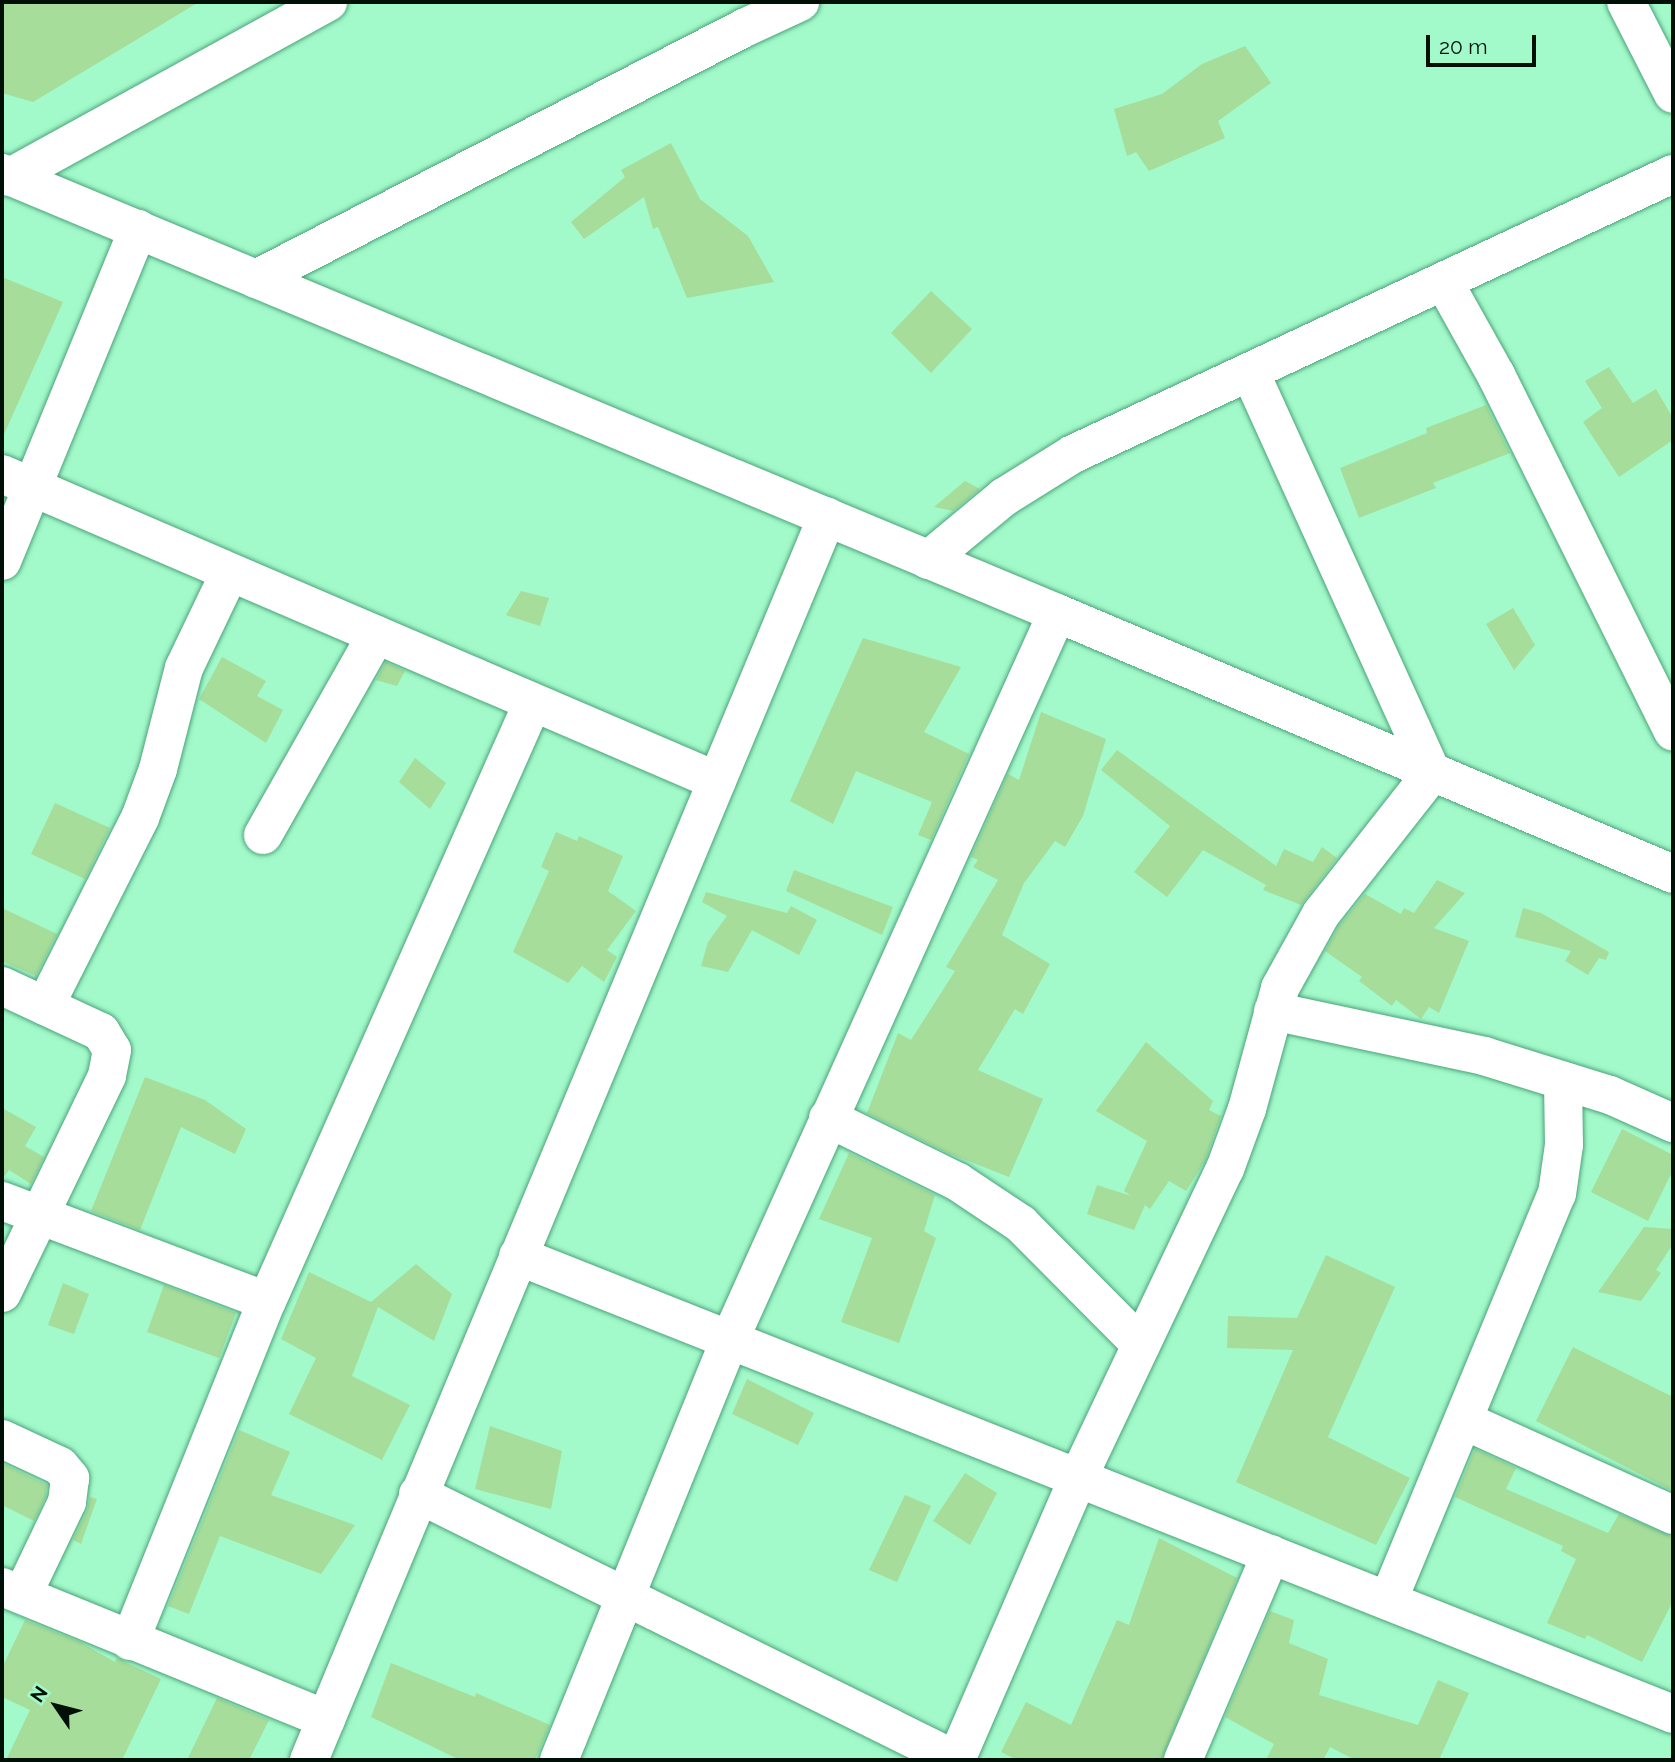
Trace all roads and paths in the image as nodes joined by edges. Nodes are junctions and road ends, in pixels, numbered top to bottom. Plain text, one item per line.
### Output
1 (328, 2) edge
2 (800, 2) edge
3 (1626, 2) edge
4 (737, 15) edge
5 (1673, 94) edge
6 (1673, 174) edge
7 (6, 175) edge
8 (138, 229) junction
9 (256, 279) junction
10 (1444, 282) junction
11 (1251, 374) junction
12 (17, 481) edge
13 (827, 517) junction
14 (928, 560) junction
15 (2, 561) edge
16 (230, 572) junction
17 (1057, 613) junction
18 (376, 635) junction
19 (533, 702) junction
20 (1672, 726) edge
21 (1433, 773) junction
22 (717, 780) junction
23 (263, 835) dead end
24 (1673, 874) edge
25 (2, 986) edge
26 (45, 1006) junction
27 (1273, 1012) junction
28 (1563, 1081) junction
29 (828, 1118) junction
30 (1673, 1124) edge
31 (2, 1201) edge
32 (39, 1215) junction
33 (518, 1256) junction
34 (2, 1293) edge
35 (267, 1301) junction
36 (730, 1339) junction
37 (1141, 1345) junction
38 (1465, 1421) junction
39 (2, 1439) edge
40 (1078, 1478) junction
41 (418, 1494) junction
42 (1673, 1515) edge
43 (1271, 1554) junction
44 (12, 1590) edge
45 (624, 1598) junction
46 (1388, 1601) junction
47 (130, 1641) junction
48 (1673, 1714) edge
49 (326, 1719) junction
50 (309, 1760) edge
51 (558, 1760) edge
52 (956, 1760) edge
53 (1183, 1760) edge

1 - 7 street
2 - 4 street
3 - 5 street
4 - 9 street
6 - 10 street
7 - 8 street
8 - 9 street
8 - 12 street
9 - 13 street
10 - 11 street
10 - 20 street
11 - 14 street
11 - 21 street
12 - 15 street
12 - 16 street
13 - 14 street
13 - 22 street
14 - 17 street
16 - 18 street
16 - 26 street
17 - 21 street
17 - 29 street
18 - 19 street
18 - 23 street
19 - 22 street
19 - 35 street
21 - 24 street
21 - 27 street
22 - 33 street
25 - 26 street
26 - 32 street
27 - 28 street
27 - 37 street
28 - 30 street
28 - 38 street
29 - 36 street
29 - 37 street
31 - 32 street
32 - 34 street
32 - 35 street
33 - 36 street
33 - 41 street
35 - 47 street
36 - 40 street
36 - 45 street
37 - 40 street
38 - 42 street
38 - 46 street
39 - 44 street
40 - 43 street
40 - 52 street
41 - 45 street
41 - 49 street
43 - 46 street
43 - 53 street
44 - 47 street
45 - 51 street
45 - 52 street
46 - 48 street
47 - 49 street
49 - 50 street

